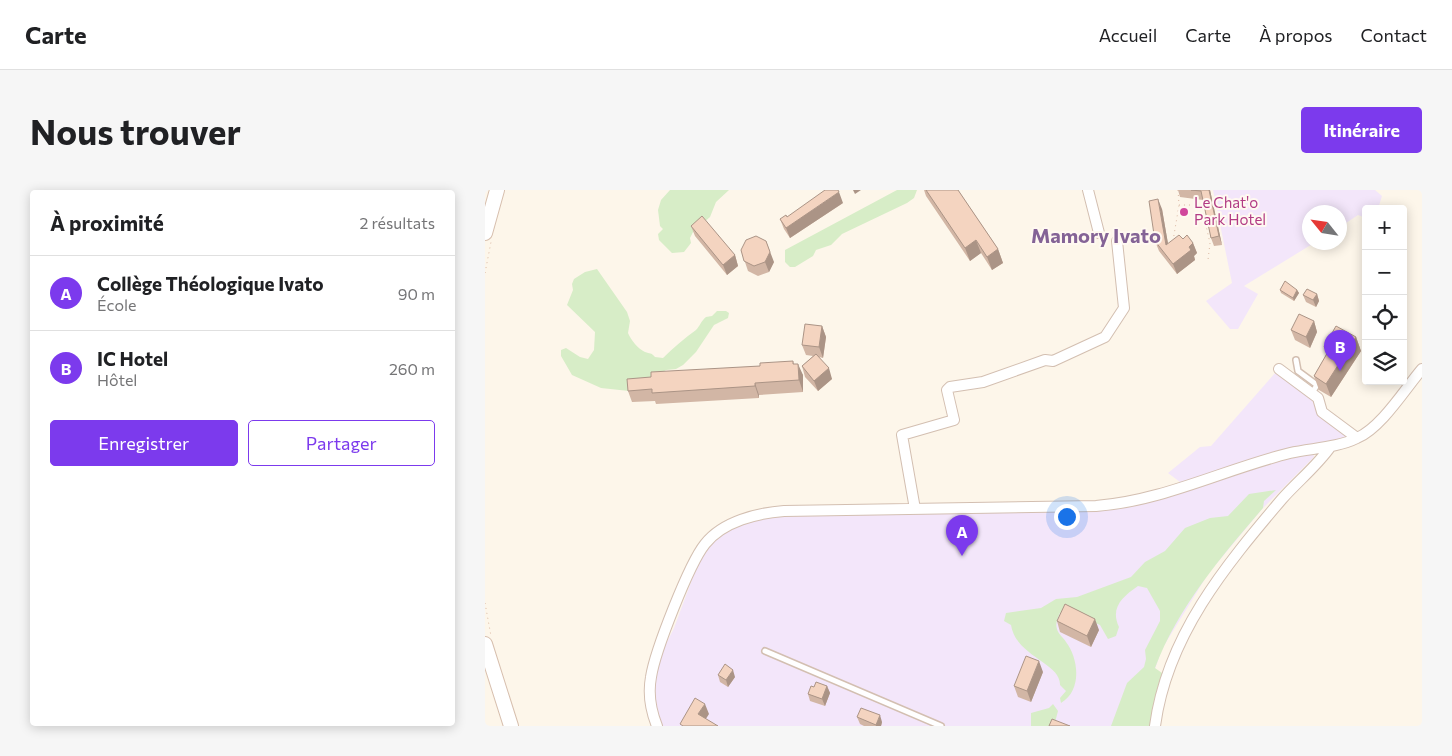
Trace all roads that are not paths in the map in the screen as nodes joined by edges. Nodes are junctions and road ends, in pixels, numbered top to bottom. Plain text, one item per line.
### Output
1 (497, 190) edge
2 (1088, 190) edge
3 (485, 233) edge
4 (1099, 233) dead end
5 (1117, 241) dead end
6 (1296, 360) dead end
7 (1279, 369) dead end
8 (1422, 369) edge
9 (1311, 393) junction
10 (1357, 438) junction
11 (1331, 446) junction
12 (915, 509) junction
13 (485, 644) edge
14 (765, 651) dead end
15 (511, 726) edge
16 (657, 726) edge
17 (941, 726) edge
18 (1155, 726) edge

1 - 3 main road
2 - 4 street
5 - 12 street
6 - 9 lane
7 - 9 street
8 - 10 street
9 - 10 street
10 - 11 street
11 - 12 street
11 - 18 street
12 - 16 street
13 - 15 main road
14 - 17 lane

